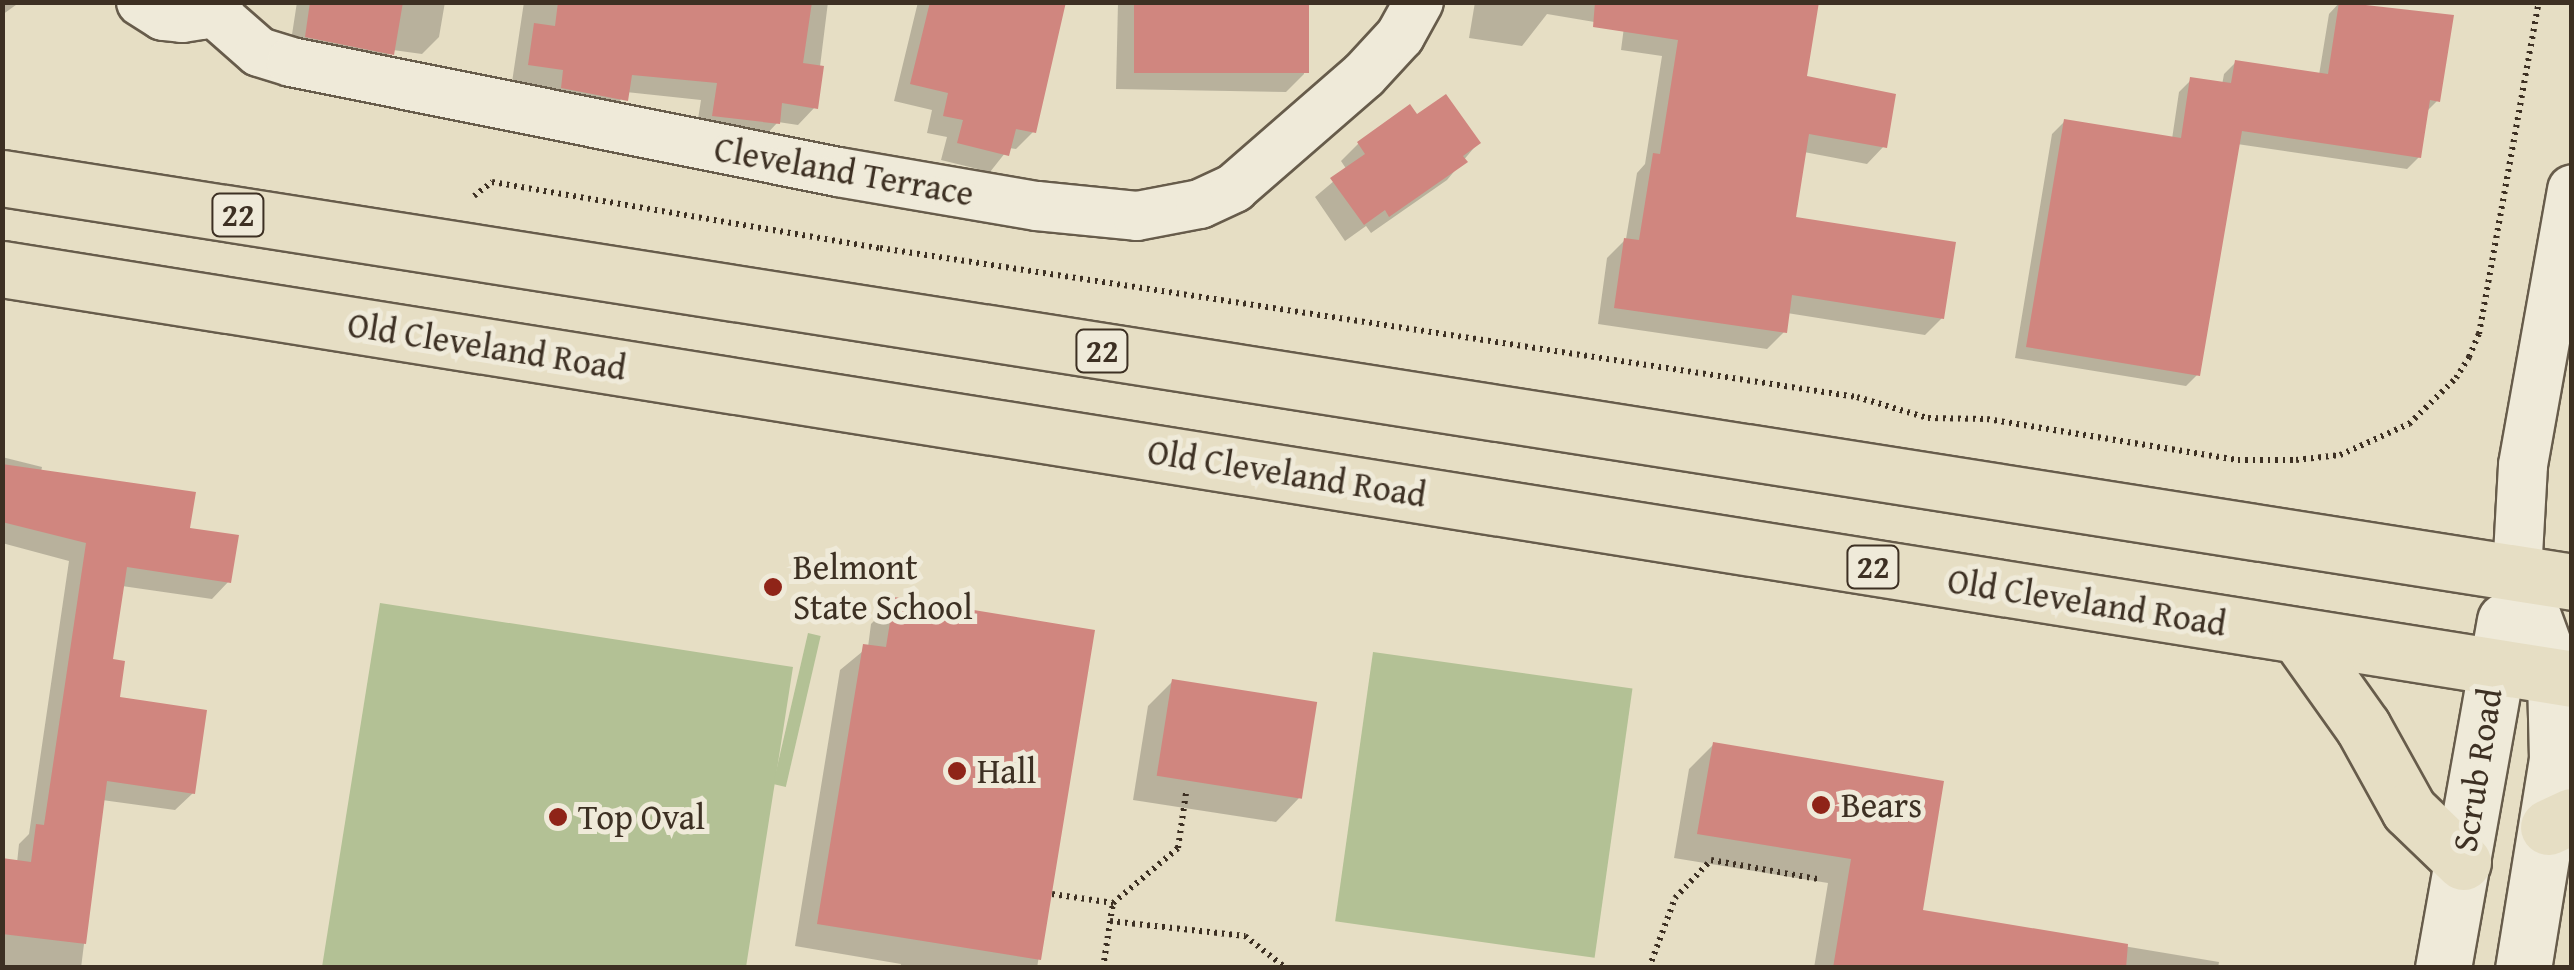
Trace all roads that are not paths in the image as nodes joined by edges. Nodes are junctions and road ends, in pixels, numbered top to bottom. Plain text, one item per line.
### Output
1 (141, 2) edge
2 (1419, 2) edge
3 (214, 6) edge
4 (2, 178) edge
5 (2572, 189) edge
6 (2, 269) edge
7 (2516, 573) junction
8 (2572, 582) edge
9 (2299, 636) junction
10 (2493, 667) junction
11 (2563, 678) edge
12 (2560, 822) edge
13 (2463, 862) junction
14 (2443, 968) edge
15 (2524, 968) edge

1 - 3 street
2 - 3 street, Cleveland Terrace
4 - 7 highway, 22
5 - 7 street, Scrub Road
6 - 9 highway, Old Cleveland Road / 22
7 - 8 highway, 22
7 - 10 main road, Scrub Road
7 - 11 main road, Scrub Road
9 - 10 highway, Old Cleveland Road / 22
9 - 13 highway
10 - 11 highway, Old Cleveland Road / 22
10 - 13 main road, Scrub Road
11 - 12 main road, Scrub Road
12 - 15 main road, Scrub Road
13 - 14 main road, Scrub Road

